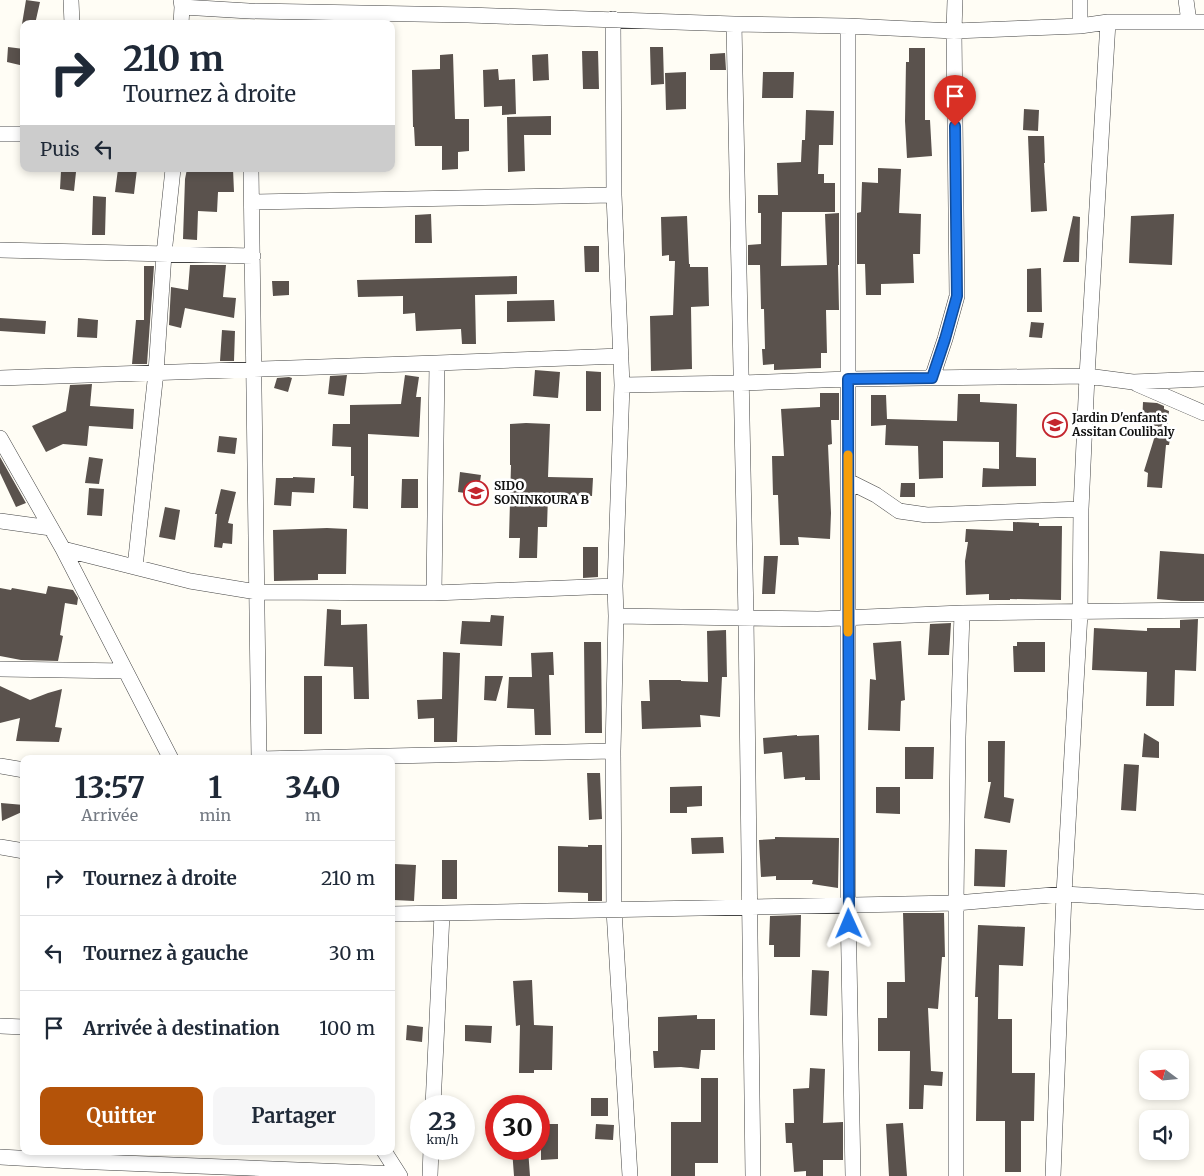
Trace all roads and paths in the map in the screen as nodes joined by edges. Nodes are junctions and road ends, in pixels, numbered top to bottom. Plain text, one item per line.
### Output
1 (71, 0) edge
2 (955, 0) edge
3 (1080, 0) edge
4 (1186, 0) edge
5 (181, 4) edge
6 (249, 17) edge
7 (613, 19) junction
8 (72, 20) edge
9 (181, 20) edge
10 (1108, 22) junction
11 (1196, 22) edge
12 (734, 24) junction
13 (848, 26) junction
14 (1080, 26) junction
15 (954, 31) junction
16 (0, 134) edge
17 (20, 134) edge
18 (173, 172) edge
19 (251, 172) edge
20 (614, 195) junction
21 (252, 202) junction
22 (0, 250) edge
23 (164, 254) junction
24 (253, 256) junction
25 (621, 356) junction
26 (437, 363) junction
27 (254, 368) junction
28 (156, 372) junction
29 (1087, 376) junction
30 (0, 378) edge
31 (932, 378) junction
32 (848, 379) junction
33 (1204, 379) edge
34 (1133, 382) junction
35 (741, 383) junction
36 (622, 385) junction
37 (1204, 413) edge
38 (0, 438) edge
39 (848, 481) junction
40 (1081, 509) junction
41 (0, 521) edge
42 (51, 528) junction
43 (63, 549) junction
44 (135, 567) junction
45 (615, 586) junction
46 (257, 592) junction
47 (434, 593) junction
48 (1204, 610) edge
49 (962, 613) junction
50 (1080, 613) junction
51 (616, 616) junction
52 (848, 617) junction
53 (746, 618) junction
54 (0, 669) edge
55 (125, 671) junction
56 (613, 751) junction
57 (169, 755) edge
58 (260, 755) edge
59 (395, 756) edge
60 (0, 766) edge
61 (20, 769) edge
62 (0, 847) edge
63 (20, 850) edge
64 (1064, 894) junction
65 (1204, 902) edge
66 (956, 903) junction
67 (848, 905) junction
68 (749, 907) junction
69 (614, 910) junction
70 (395, 914) edge
71 (442, 914) junction
72 (0, 1026) edge
73 (20, 1027) edge
74 (434, 1095) edge
75 (386, 1155) edge
76 (0, 1157) edge
77 (431, 1160) edge
78 (399, 1175) edge
79 (430, 1176) edge
80 (630, 1176) edge
81 (753, 1176) edge
82 (853, 1176) edge
83 (956, 1176) edge
84 (1053, 1176) edge

1 - 8 street
2 - 15 street
3 - 14 street
4 - 11 street
5 - 6 street
5 - 9 street
6 - 7 street
7 - 12 street
7 - 20 street
10 - 11 street
10 - 14 street
10 - 29 street
12 - 13 street
12 - 35 street
13 - 15 street
13 - 32 street
14 - 15 street
15 - 31 street
16 - 17 street
18 - 23 street
19 - 21 street
20 - 21 street
20 - 25 street
21 - 24 street
22 - 23 street
23 - 24 street
23 - 28 street
24 - 27 street
25 - 26 street
25 - 36 street
26 - 27 street
26 - 47 street
27 - 28 street
27 - 46 street
28 - 30 street
28 - 44 street
29 - 31 street
29 - 34 street
29 - 40 street
31 - 32 street
32 - 35 street
32 - 39 street
33 - 34 street
34 - 37 street
35 - 36 street
35 - 53 street
36 - 45 street
38 - 42 street
39 - 40 street
39 - 52 street
40 - 50 street
41 - 42 street
42 - 43 street
43 - 44 street
43 - 55 street
44 - 46 street
45 - 47 street
45 - 51 street
46 - 47 street
46 - 58 street
48 - 50 street
49 - 50 street
49 - 52 street
49 - 66 street
50 - 64 street
51 - 53 street
51 - 56 street
52 - 53 street
52 - 67 street
53 - 68 street
54 - 55 street
55 - 57 street
56 - 59 street
56 - 69 street
60 - 61 street
62 - 63 street
64 - 65 street
64 - 66 street
64 - 84 street
66 - 67 street
66 - 83 street
67 - 68 street
67 - 82 street
68 - 69 street
68 - 81 street
69 - 71 street
69 - 80 street
70 - 71 street
71 - 74 street
72 - 73 street
75 - 78 street
76 - 78 street
77 - 79 street

